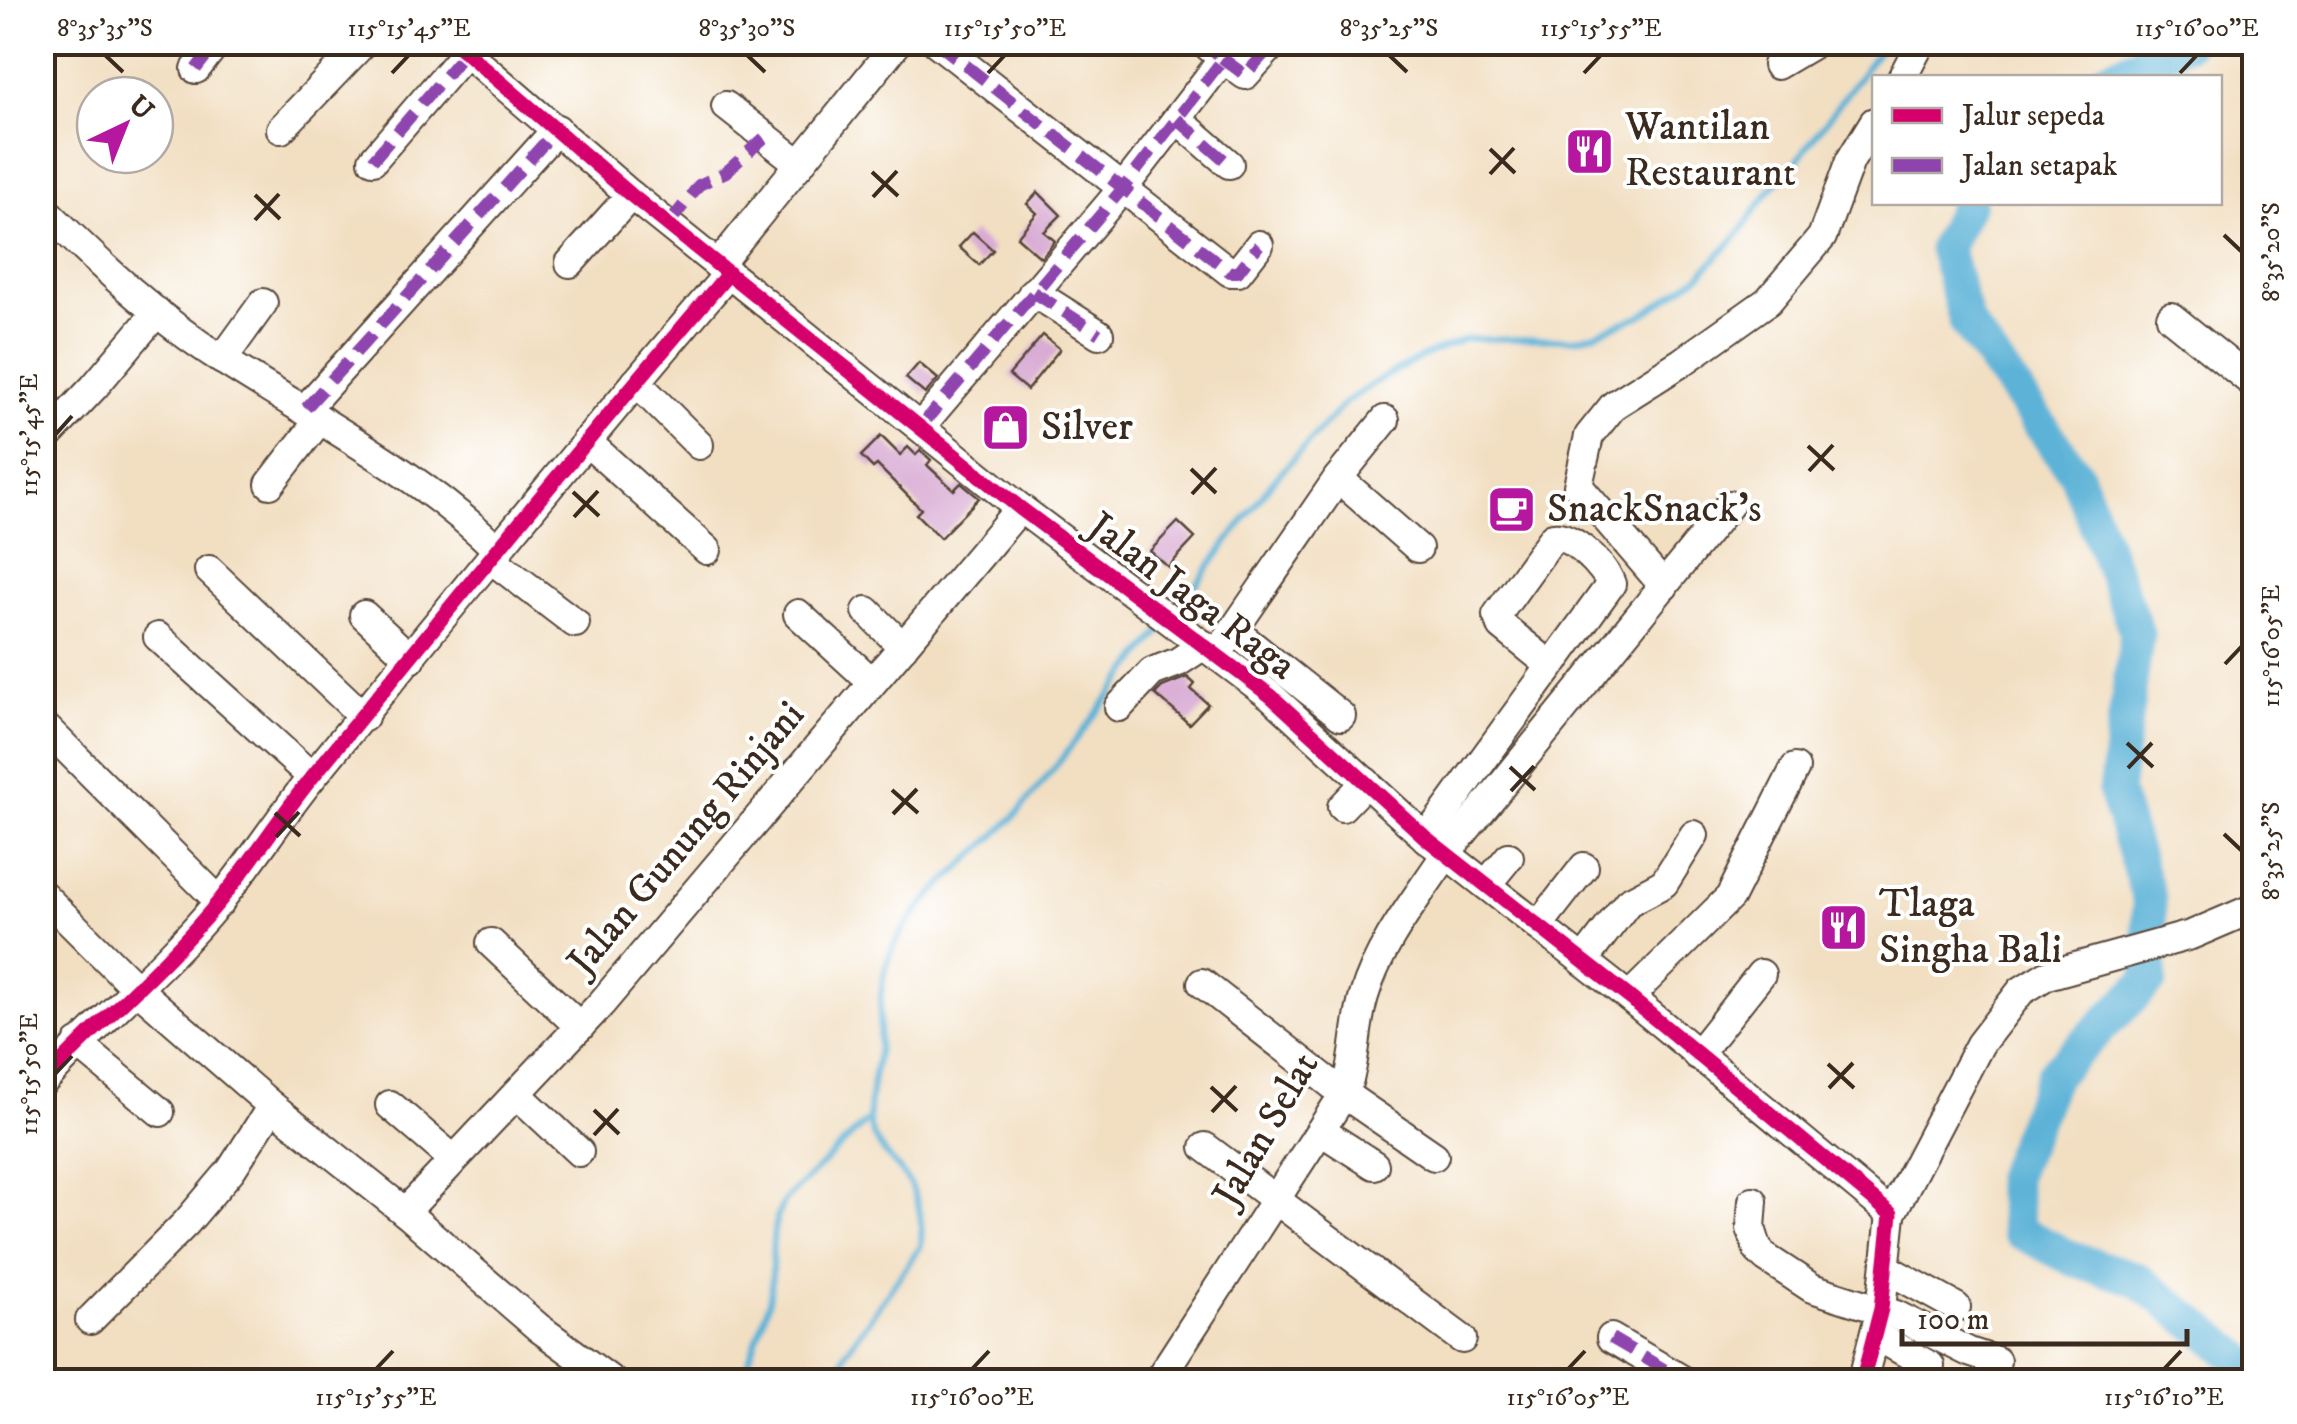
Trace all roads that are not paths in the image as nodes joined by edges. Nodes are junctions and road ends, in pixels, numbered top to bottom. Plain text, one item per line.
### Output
1 (217, 42) edge
2 (364, 42) edge
3 (936, 42) edge
4 (1275, 42) edge
5 (1816, 42) edge
6 (1921, 42) edge
7 (898, 43) edge
8 (460, 48) edge
9 (1213, 50) edge
10 (1777, 66) dead end
11 (196, 69) dead end
12 (1904, 75) edge
13 (726, 106) dead end
14 (1177, 119) junction
15 (1872, 125) edge
16 (557, 128) junction
17 (281, 129) dead end
18 (372, 160) dead end
19 (800, 164) junction
20 (1229, 164) dead end
21 (1124, 187) junction
22 (631, 196) junction
23 (42, 207) edge
24 (1259, 245) dead end
25 (570, 263) dead end
26 (723, 269) junction
27 (1034, 292) junction
28 (263, 303) dead end
29 (156, 312) junction
30 (2171, 317) dead end
31 (1099, 334) dead end
32 (222, 360) junction
33 (636, 382) junction
34 (2254, 384) edge
35 (313, 413) junction
36 (1385, 420) dead end
37 (921, 426) junction
38 (586, 441) junction
39 (42, 442) edge
40 (700, 445) dead end
41 (1338, 478) junction
42 (270, 484) dead end
43 (1729, 505) dead end
44 (1020, 508) junction
45 (1418, 548) dead end
46 (707, 550) dead end
47 (495, 555) junction
48 (209, 570) dead end
49 (1664, 586) junction
50 (867, 611) dead end
51 (798, 614) dead end
52 (364, 615) dead end
53 (575, 623) dead end
54 (158, 637) dead end
55 (1212, 641) junction
56 (903, 647) junction
57 (411, 659) junction
58 (1550, 665) junction
59 (871, 681) junction
60 (1119, 706) dead end
61 (1341, 716) dead end
62 (364, 717) junction
63 (42, 724) edge
64 (1795, 768) dead end
65 (312, 778) junction
66 (1366, 782) junction
67 (1342, 807) dead end
68 (1694, 835) dead end
69 (1436, 846) junction
70 (1509, 857) dead end
71 (1584, 867) dead end
72 (1486, 885) junction
73 (42, 894) edge
74 (220, 902) junction
75 (2254, 908) edge
76 (1538, 926) junction
77 (491, 943) dead end
78 (1583, 961) junction
79 (1762, 974) dead end
80 (1202, 983) dead end
81 (136, 988) junction
82 (1629, 997) junction
83 (580, 1026) junction
84 (78, 1044) junction
85 (1697, 1054) junction
86 (42, 1083) edge
87 (517, 1094) junction
88 (1344, 1094) junction
89 (390, 1105) dead end
90 (272, 1106) junction
91 (160, 1112) dead end
92 (1321, 1131) junction
93 (1205, 1147) dead end
94 (578, 1152) dead end
95 (1434, 1156) dead end
96 (453, 1159) junction
97 (1374, 1165) dead end
98 (1276, 1200) junction
99 (1753, 1201) dead end
100 (405, 1212) junction
101 (1891, 1214) junction
102 (1887, 1269) junction
103 (1956, 1307) dead end
104 (90, 1320) dead end
105 (1878, 1322) junction
106 (1611, 1338) dead end
107 (1462, 1339) dead end
108 (1996, 1360) dead end
109 (1930, 1366) dead end
110 (1158, 1381) edge
111 (613, 1382) edge
112 (1686, 1382) edge
113 (1862, 1382) edge

1 - 11 street
2 - 17 street
3 - 21 street
4 - 9 street
5 - 10 street
6 - 12 street
7 - 19 street
8 - 16 street, Jalan Jaga Raga
8 - 18 street
9 - 14 street
13 - 19 street
14 - 20 street
14 - 21 street
15 - 49 street
16 - 22 street, Jalan Jaga Raga
16 - 35 street
19 - 26 street
21 - 24 street
21 - 27 street
22 - 25 street
22 - 26 street, Jalan Jaga Raga
23 - 29 street
26 - 33 street
26 - 37 street, Jalan Jaga Raga
27 - 31 street
27 - 37 street
28 - 32 street
29 - 32 street
29 - 39 street
30 - 34 street
32 - 35 street
33 - 38 street
33 - 40 street
35 - 42 street
35 - 47 street
36 - 41 street
37 - 44 street, Jalan Jaga Raga
38 - 46 street
38 - 47 street
41 - 45 street
41 - 55 street
43 - 49 street
44 - 55 street, Jalan Jaga Raga
44 - 56 street, Jalan Gunung Rinjani
47 - 53 street
47 - 57 street
48 - 62 street
49 - 69 street
50 - 56 street
51 - 59 street
52 - 57 street
54 - 65 street
55 - 60 street
55 - 61 street
55 - 66 street, Jalan Jaga Raga
56 - 59 street, Jalan Gunung Rinjani
57 - 62 street
58 - 58 street
58 - 69 street
59 - 83 street, Jalan Gunung Rinjani
62 - 65 street
63 - 74 street
64 - 82 street
65 - 74 street
66 - 67 street
66 - 69 street, Jalan Jaga Raga
68 - 78 street
69 - 72 street, Jalan Jaga Raga
69 - 88 street, Jalan Selat
70 - 72 street
71 - 76 street
72 - 76 street, Jalan Jaga Raga
73 - 81 street
74 - 81 street
75 - 101 street
76 - 78 street, Jalan Jaga Raga
77 - 83 street
78 - 82 street, Jalan Jaga Raga
79 - 85 street
80 - 88 street
81 - 84 street
81 - 90 street
82 - 85 street, Jalan Jaga Raga
83 - 87 street, Jalan Gunung Rinjani
84 - 86 street
84 - 91 street
85 - 101 street, Jalan Jaga Raga
87 - 94 street
87 - 96 street, Jalan Gunung Rinjani
88 - 92 street, Jalan Selat
88 - 95 street
89 - 96 street
90 - 100 street
90 - 104 street
92 - 97 street
92 - 98 street, Jalan Selat
93 - 98 street
96 - 100 street, Jalan Gunung Rinjani
98 - 107 street
98 - 110 street, Jalan Selat
99 - 105 street
100 - 111 street
101 - 102 street
102 - 103 street
102 - 105 street
105 - 108 street
105 - 109 street
105 - 113 street
106 - 112 street

